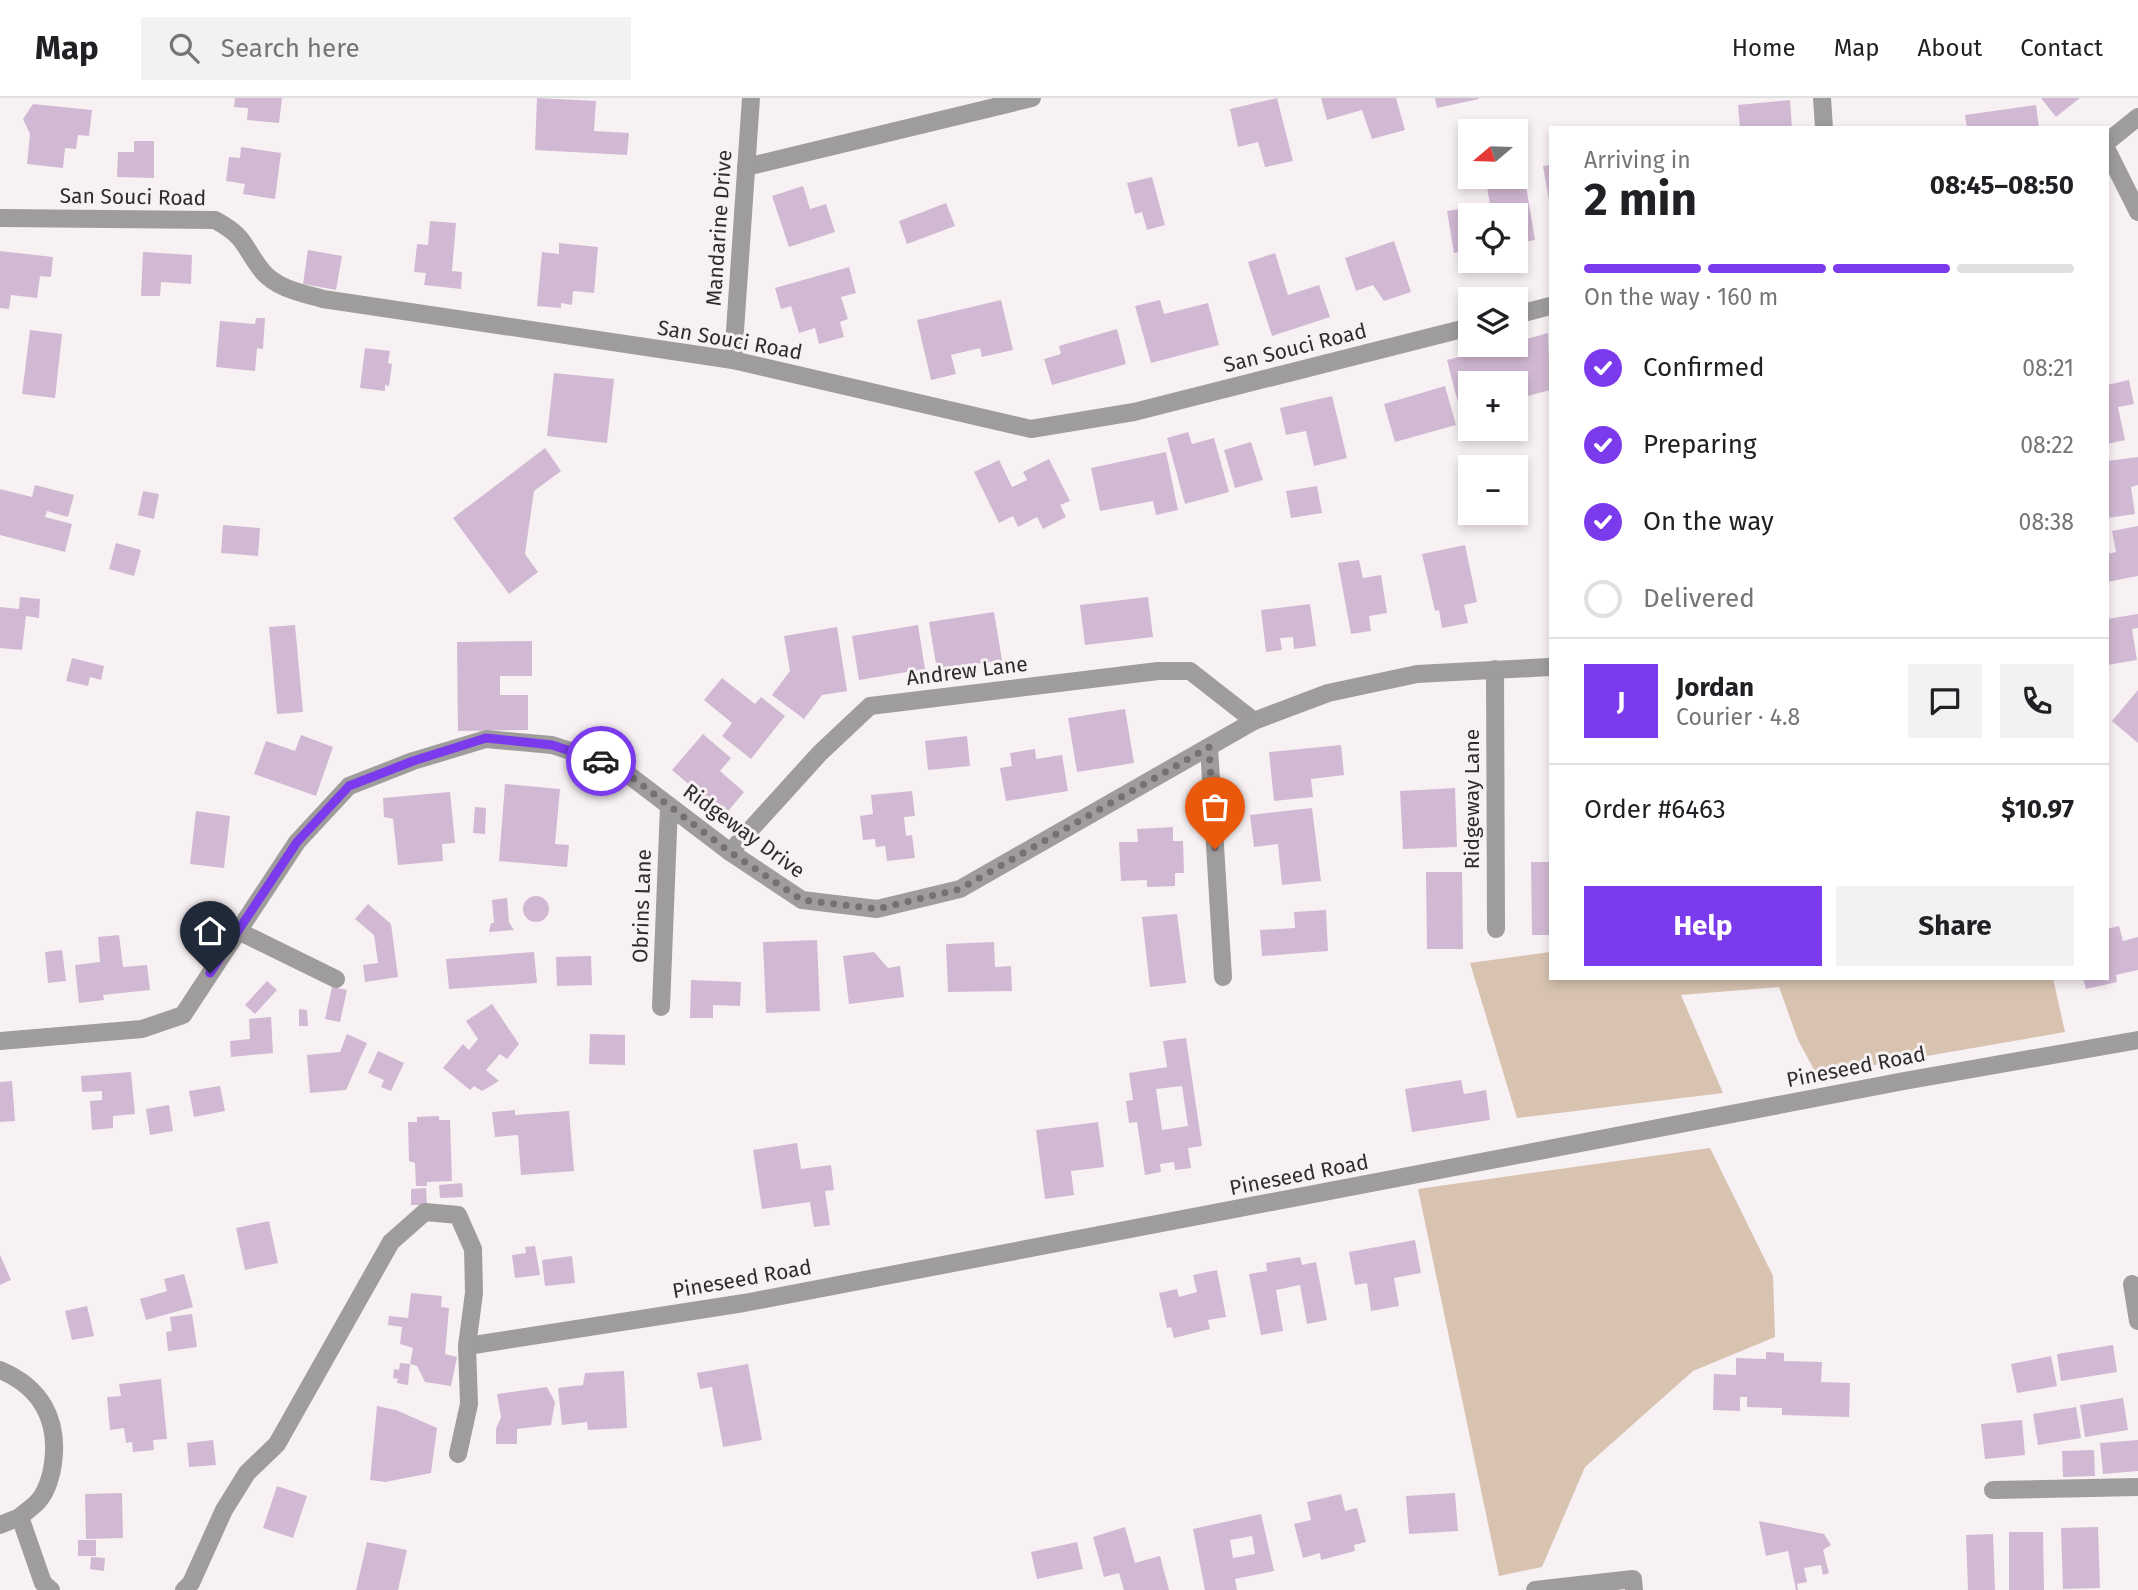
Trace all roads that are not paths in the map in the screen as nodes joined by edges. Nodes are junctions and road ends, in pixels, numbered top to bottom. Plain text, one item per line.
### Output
1 (751, 98) edge
2 (1032, 98) edge
3 (1822, 98) edge
4 (2138, 117) edge
5 (1824, 126) edge
6 (2109, 140) edge
7 (2109, 154) edge
8 (746, 167) junction
9 (2138, 212) edge
10 (0, 218) edge
11 (1549, 306) edge
12 (1528, 312) edge
13 (1458, 330) edge
14 (733, 360) junction
15 (1549, 667) edge
16 (1495, 669) junction
17 (1254, 721) junction
18 (1209, 747) junction
19 (669, 806) junction
20 (730, 852) junction
21 (1496, 929) dead end
22 (238, 931) junction
23 (1223, 977) dead end
24 (336, 979) dead end
25 (661, 1007) dead end
26 (2138, 1040) edge
27 (0, 1041) edge
28 (2132, 1284) dead end
29 (2138, 1321) edge
30 (467, 1346) junction
31 (0, 1370) edge
32 (458, 1454) dead end
33 (2138, 1487) edge
34 (1993, 1490) dead end
35 (20, 1517) junction
36 (0, 1525) edge
37 (51, 1590) edge
38 (184, 1590) edge
39 (1535, 1590) edge
40 (1634, 1590) edge

1 - 8 street, Mandarine Drive
2 - 8 street
3 - 5 street
4 - 6 street
7 - 9 street
8 - 14 street, Mandarine Drive
10 - 14 street, San Souci Road
11 - 12 street
13 - 14 street, San Souci Road
15 - 16 street, Ridgeway Drive
16 - 17 street, Ridgeway Drive
16 - 21 street, Ridgeway Lane
17 - 18 street, Ridgeway Drive
17 - 20 street, Andrew Lane
18 - 20 street, Ridgeway Drive
18 - 23 street
19 - 20 street, Ridgeway Drive
19 - 22 street, Ridgeway Drive
19 - 25 street, Obrins Lane
22 - 24 street
22 - 27 street, Ridgeway Drive
26 - 30 street, Pineseed Road
28 - 29 street
30 - 32 street
30 - 38 street
31 - 35 street
33 - 34 street
35 - 36 street
35 - 37 street
39 - 40 street

